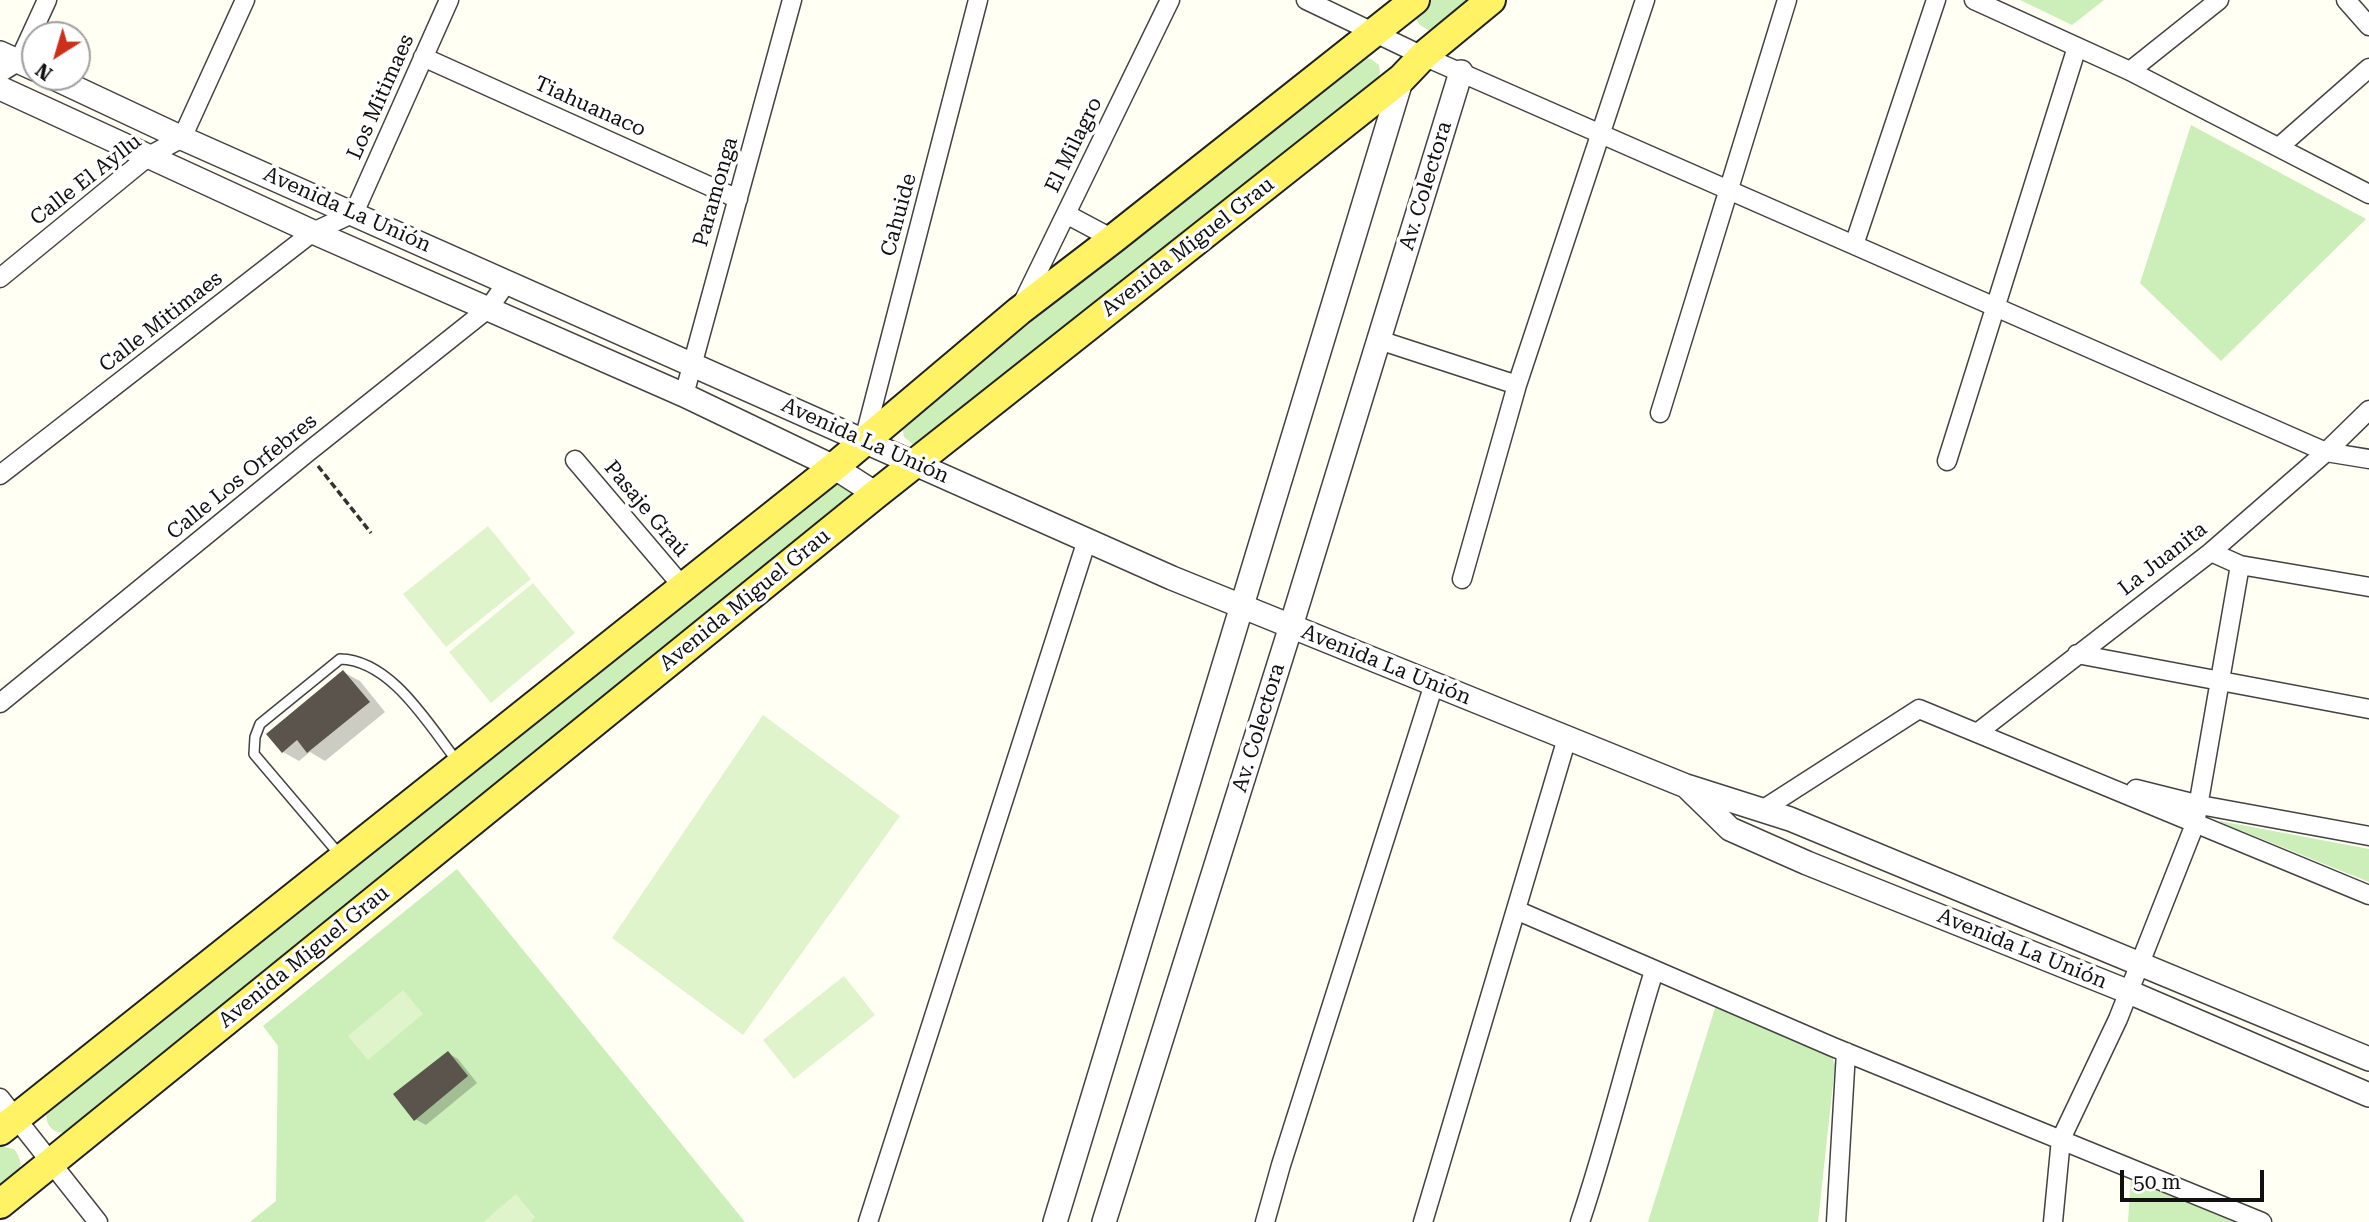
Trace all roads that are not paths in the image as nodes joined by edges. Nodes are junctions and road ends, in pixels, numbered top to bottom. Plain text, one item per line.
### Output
1 (47, 0) edge
2 (245, 0) edge
3 (449, 0) edge
4 (792, 0) edge
5 (978, 0) edge
6 (1170, 0) edge
7 (1306, 0) edge
8 (1415, 0) edge
9 (1491, 0) edge
10 (1645, 0) edge
11 (1787, 0) edge
12 (1936, 0) edge
13 (1974, 0) edge
14 (2219, 0) edge
15 (2346, 0) edge
16 (2369, 26) edge
17 (1374, 33) junction
18 (2077, 47) junction
19 (1423, 56) junction
20 (423, 57) junction
21 (13, 64) edge
22 (2369, 68) edge
23 (2130, 71) junction
24 (1461, 72) junction
25 (1402, 78) junction
26 (0, 88) edge
27 (82, 91) edge
28 (1600, 133) junction
29 (182, 138) junction
30 (2279, 147) junction
31 (149, 156) junction
32 (1728, 190) junction
33 (2369, 194) edge
34 (738, 199) junction
35 (354, 213) junction
36 (1066, 215) junction
37 (313, 232) junction
38 (1113, 239) junction
39 (1854, 245) junction
40 (0, 278) edge
41 (507, 282) junction
42 (1996, 307) junction
43 (489, 308) junction
44 (1019, 311) junction
45 (1379, 340) junction
46 (691, 365) junction
47 (1517, 385) junction
48 (684, 396) junction
49 (2369, 410) edge
50 (1660, 413) dead end
51 (864, 441) junction
52 (2326, 452) junction
53 (2369, 459) edge
54 (575, 460) dead end
55 (1947, 461) dead end
56 (914, 463) junction
57 (834, 467) junction
58 (0, 475) edge
59 (876, 494) junction
60 (1087, 540) junction
61 (2211, 552) junction
62 (2241, 565) junction
63 (1462, 579) dead end
64 (682, 587) junction
65 (2369, 587) edge
66 (1241, 605) junction
67 (1291, 626) junction
68 (2077, 654) junction
69 (2220, 681) junction
70 (1434, 684) junction
71 (0, 703) edge
72 (2369, 709) edge
73 (1977, 733) junction
74 (1567, 738) junction
75 (460, 765) junction
76 (2079, 775) junction
77 (1686, 786) junction
78 (2200, 805) junction
79 (1762, 810) junction
80 (2195, 824) junction
81 (2369, 836) edge
82 (342, 859) junction
83 (2369, 895) edge
84 (1516, 910) junction
85 (2140, 964) junction
86 (1654, 971) junction
87 (2129, 992) junction
88 (1846, 1052) junction
89 (2369, 1059) edge
90 (2369, 1095) edge
91 (5, 1116) edge
92 (2061, 1139) junction
93 (51, 1163) junction
94 (0, 1204) edge
95 (98, 1222) edge
96 (868, 1222) edge
97 (1055, 1222) edge
98 (1104, 1222) edge
99 (1265, 1222) edge
100 (1423, 1222) edge
101 (1580, 1222) edge
102 (1836, 1222) edge
103 (2053, 1222) edge
104 (2262, 1222) edge

1 - 21 street
2 - 29 street
3 - 20 street, Los Mitimaes
4 - 34 street, Paramonga
5 - 51 street, Cahuide
6 - 36 street, El Milagro
7 - 17 street
8 - 17 main road
9 - 19 main road, Avenida Miguel Grau
10 - 28 street
11 - 32 street
12 - 39 street
13 - 18 street
14 - 23 street
15 - 16 street
17 - 19 street
17 - 38 main road
18 - 23 street
18 - 42 street
19 - 24 street
19 - 25 main road, Avenida Miguel Grau
20 - 34 street, Tiahuanaco
20 - 35 street, Los Mitimaes
22 - 30 street
23 - 30 street
24 - 28 street
24 - 45 street, Av. Colectora
25 - 56 main road, Avenida Miguel Grau
25 - 66 street
26 - 31 street, Avenida La Unión
27 - 29 street, Avenida La Unión
28 - 32 street
28 - 47 street
29 - 31 street, Calle El Ayllu
29 - 35 street, Avenida La Unión
30 - 33 street
31 - 37 street, Avenida La Unión
31 - 40 street, Calle El Ayllu
32 - 39 street
32 - 50 street
34 - 46 street, Paramonga
35 - 37 street, Calle Mitimaes
35 - 41 street, Avenida La Unión
36 - 38 street
36 - 44 street, El Milagro
37 - 43 street, Avenida La Unión
37 - 58 street, Calle Mitimaes
38 - 44 main road
39 - 42 street
41 - 43 street, Calle Los Orfebres
41 - 46 street, Avenida La Unión
42 - 52 street
42 - 55 street
43 - 48 street, Avenida La Unión
43 - 71 street, Calle Los Orfebres
44 - 51 main road
45 - 47 street
45 - 67 street, Av. Colectora
46 - 48 street, Paramonga
46 - 51 street, Avenida La Unión
47 - 63 street
48 - 57 street, Avenida La Unión
49 - 52 street, La Juanita
51 - 56 street, Avenida La Unión
51 - 57 main road
52 - 53 street
52 - 61 street, La Juanita
54 - 64 street, Pasaje Graú
56 - 59 main road, Avenida Miguel Grau
56 - 60 street, Avenida La Unión
57 - 59 street, Avenida La Unión
57 - 64 main road
59 - 93 main road, Avenida Miguel Grau
60 - 66 street, Avenida La Unión
60 - 96 street
61 - 62 street
61 - 68 street, La Juanita
62 - 65 street
62 - 69 street
64 - 75 main road
66 - 67 street, Avenida La Unión
66 - 97 street
67 - 70 street, Avenida La Unión
67 - 98 street, Av. Colectora
68 - 69 street
68 - 73 street, La Juanita
69 - 72 street
69 - 78 street
70 - 74 street, Avenida La Unión
70 - 99 street
73 - 76 street
73 - 79 street
74 - 77 street, Avenida La Unión
74 - 84 street
75 - 82 main road
75 - 82 lane
76 - 78 street
76 - 80 street
77 - 79 street, Avenida La Unión
77 - 87 street, Avenida La Unión
78 - 80 street
78 - 81 street
79 - 85 street, Avenida La Unión
80 - 83 street
80 - 85 street
82 - 91 main road
84 - 86 street
84 - 100 street
85 - 87 street
85 - 89 street, Avenida La Unión
86 - 88 street
86 - 101 street
87 - 90 street, Avenida La Unión
87 - 92 street
88 - 92 street
88 - 102 street
91 - 93 street
92 - 103 street
92 - 104 street
93 - 94 main road, Avenida Miguel Grau
93 - 95 street

